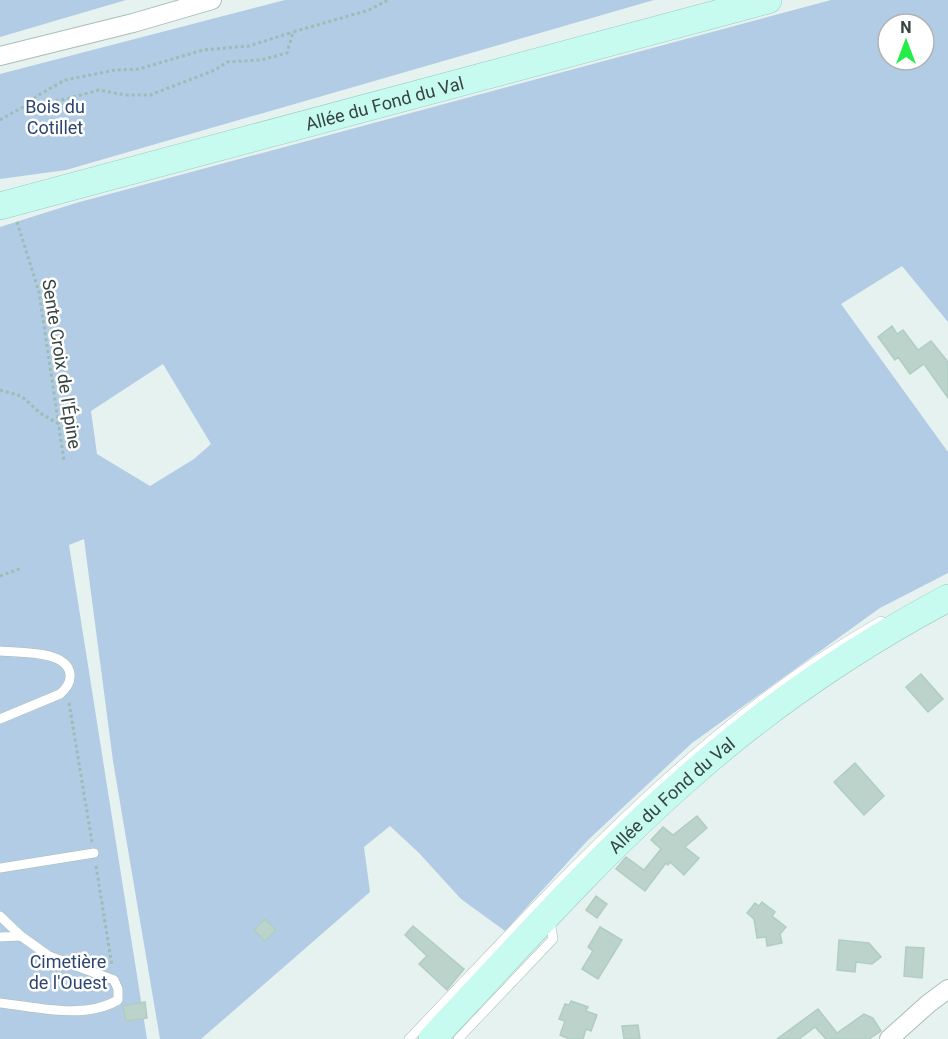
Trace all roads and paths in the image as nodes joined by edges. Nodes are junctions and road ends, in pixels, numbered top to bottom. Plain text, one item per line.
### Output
1 (212, 0) edge
2 (388, 0) edge
3 (768, 0) edge
4 (293, 32) junction
5 (0, 56) edge
6 (28, 104) junction
7 (0, 120) edge
8 (8, 200) edge
9 (0, 390) edge
10 (59, 424) junction
11 (64, 461) dead end
12 (22, 568) dead end
13 (0, 576) edge
14 (948, 598) edge
15 (892, 614) dead end
16 (0, 651) edge
17 (67, 688) junction
18 (0, 719) edge
19 (94, 852) junction
20 (0, 868) edge
21 (0, 916) edge
22 (21, 936) junction
23 (0, 937) edge
24 (501, 978) junction
25 (114, 980) junction
26 (948, 989) edge
27 (0, 1003) edge
28 (409, 1039) edge
29 (432, 1039) edge
30 (458, 1039) edge
31 (889, 1039) edge

1 - 5 street
2 - 4 path
3 - 8 street, Allée du Fond du Val
4 - 6 path
4 - 6 path
6 - 7 path
8 - 10 path, Sente Croix de l'Épine
9 - 10 path
10 - 11 path, Sente Croix de l'Épine
12 - 13 path
14 - 24 street, Allée du Fond du Val
15 - 28 lane
16 - 17 lane
17 - 18 lane
17 - 19 path
19 - 20 lane
19 - 25 path
21 - 22 lane
22 - 23 lane
22 - 25 lane
24 - 29 street, Allée du Fond du Val
24 - 30 lane
25 - 27 lane
26 - 31 street

